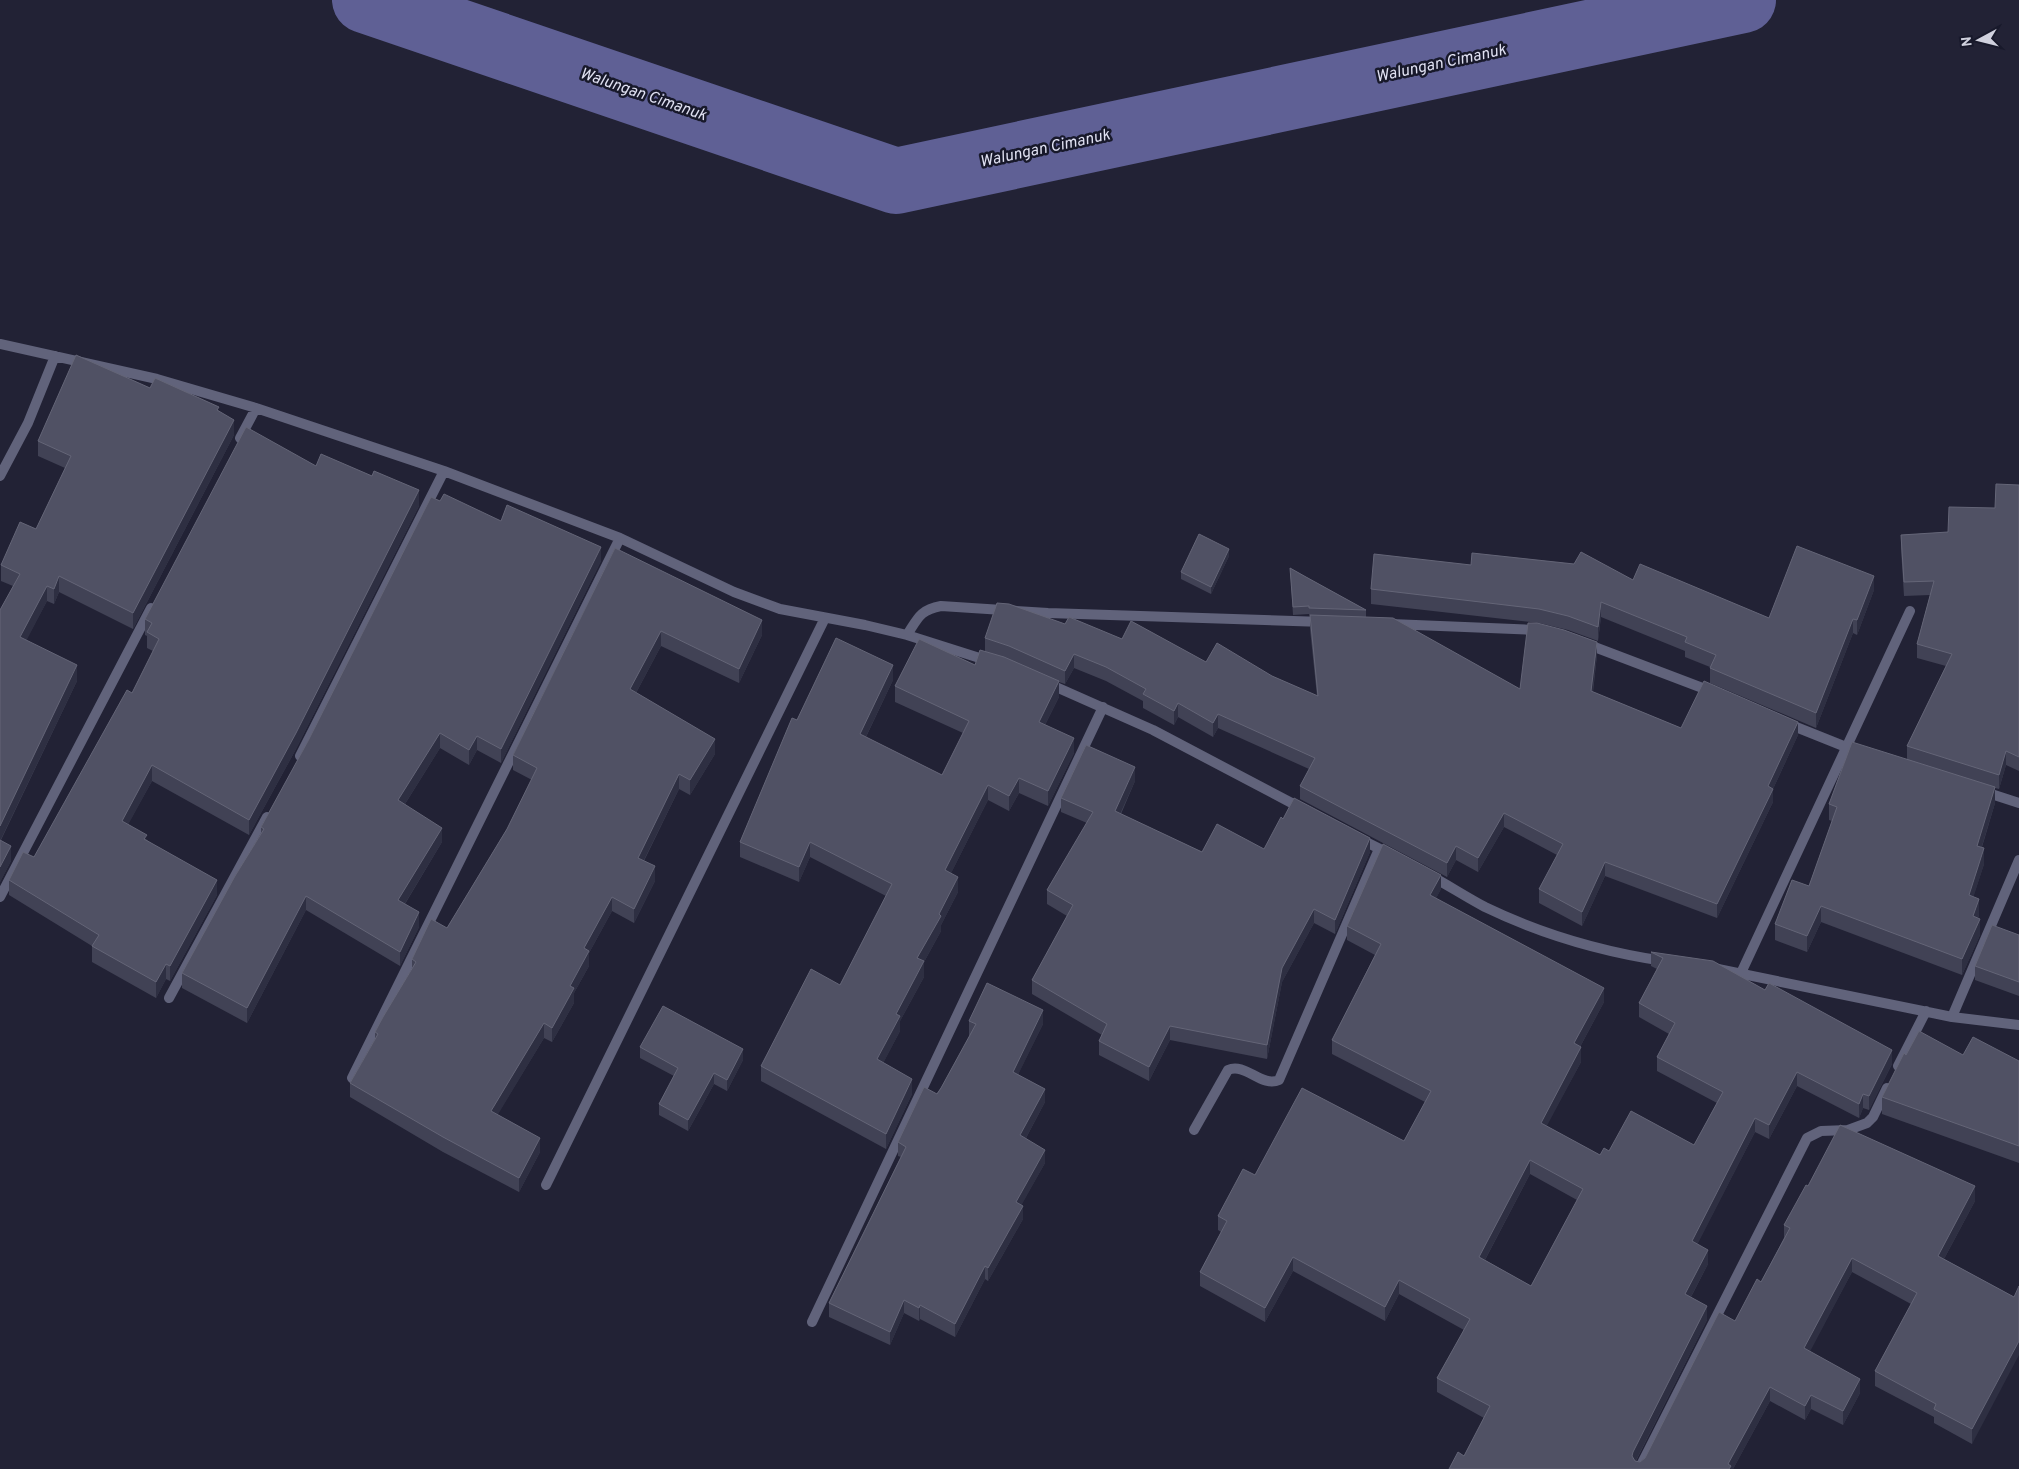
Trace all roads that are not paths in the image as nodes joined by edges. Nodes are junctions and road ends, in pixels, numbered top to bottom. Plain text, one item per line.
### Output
1 (0, 344) edge
2 (55, 356) junction
3 (256, 408) junction
4 (238, 443) edge
5 (444, 471) junction
6 (0, 476) edge
7 (620, 538) junction
8 (154, 602) edge
9 (1910, 610) dead end
10 (825, 618) junction
11 (1334, 622) edge
12 (1384, 624) edge
13 (1548, 632) edge
14 (907, 635) junction
15 (1575, 640) edge
16 (997, 664) edge
17 (1033, 678) edge
18 (1722, 695) edge
19 (1103, 707) junction
20 (1775, 718) edge
21 (1847, 749) junction
22 (1874, 757) edge
23 (293, 770) edge
24 (1974, 788) edge
25 (2019, 803) edge
26 (274, 805) edge
27 (1310, 812) edge
28 (1353, 835) edge
29 (1379, 849) junction
30 (2019, 860) edge
31 (1405, 862) edge
32 (1422, 871) edge
33 (0, 897) edge
34 (1673, 962) edge
35 (1712, 968) edge
36 (1740, 973) junction
37 (169, 998) dead end
38 (1926, 1011) junction
39 (1952, 1017) junction
40 (2019, 1025) edge
41 (352, 1078) edge
42 (1194, 1130) dead end
43 (546, 1185) dead end
44 (812, 1322) dead end
45 (1639, 1469) edge

1 - 2 street
2 - 3 street
2 - 6 street
3 - 4 street
3 - 5 street
5 - 7 street
5 - 23 street
7 - 10 street
7 - 41 street
8 - 33 street
9 - 21 street
10 - 14 street
10 - 43 street
11 - 14 street
12 - 13 street
14 - 16 street
15 - 18 street
17 - 19 street
19 - 27 street
19 - 44 street
20 - 21 street
21 - 22 street
21 - 36 street
24 - 25 street
26 - 37 street
28 - 29 street
29 - 31 street
29 - 42 street
30 - 39 street
32 - 34 street
35 - 36 street
36 - 38 street
38 - 39 street
38 - 45 street
39 - 40 street

